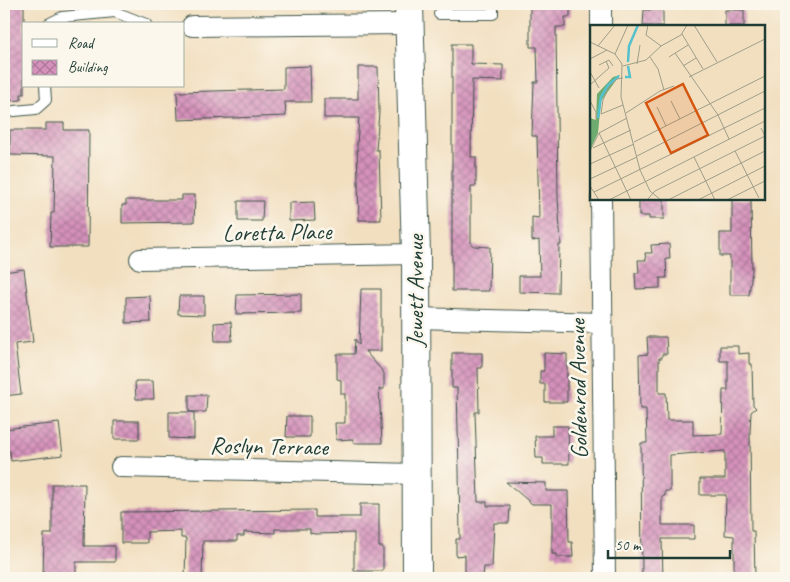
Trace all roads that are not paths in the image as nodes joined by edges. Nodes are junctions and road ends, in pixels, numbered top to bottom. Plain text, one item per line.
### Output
1 (493, 4) edge
2 (601, 4) edge
3 (408, 14) edge
4 (439, 14) dead end
5 (52, 22) edge
6 (141, 22) edge
7 (601, 25) edge
8 (188, 26) edge
9 (45, 88) edge
10 (4, 112) edge
11 (602, 200) edge
12 (416, 254) junction
13 (140, 259) dead end
14 (416, 318) junction
15 (602, 323) junction
16 (121, 467) dead end
17 (415, 474) junction
18 (417, 578) edge
19 (605, 578) edge

1 - 4 lane
2 - 7 street
3 - 8 street
3 - 12 main road, Jewett Avenue
5 - 6 lane
9 - 10 lane
11 - 15 street, Goldenrod Avenue
12 - 13 street, Loretta Place
12 - 14 main road, Jewett Avenue
14 - 15 street
14 - 17 main road, Jewett Avenue
15 - 19 street, Goldenrod Avenue
16 - 17 street, Roslyn Terrace
17 - 18 main road, Jewett Avenue

